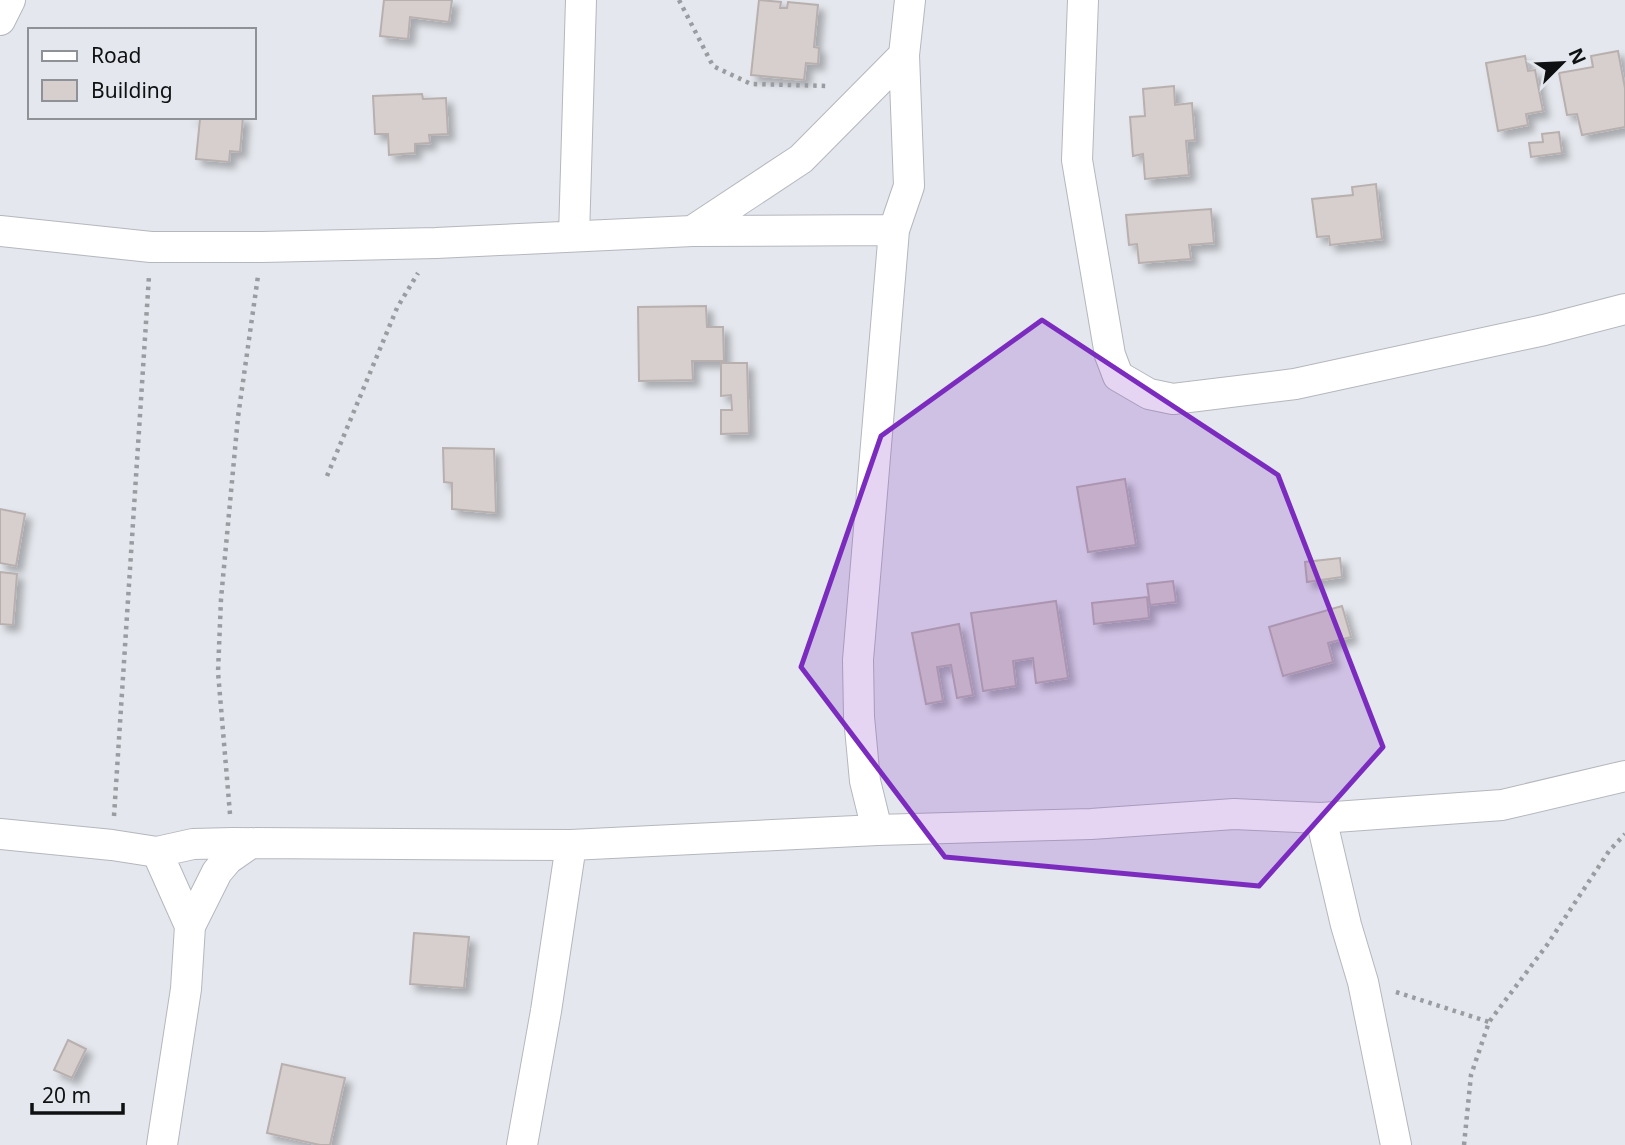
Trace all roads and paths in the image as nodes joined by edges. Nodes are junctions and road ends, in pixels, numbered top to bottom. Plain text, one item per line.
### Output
1 (10, 0) edge
2 (581, 0) edge
3 (679, 0) edge
4 (935, 0) edge
5 (1083, 0) edge
6 (909, 7) edge
7 (0, 20) edge
8 (904, 55) junction
9 (871, 88) junction
10 (894, 230) junction
11 (0, 231) edge
12 (692, 231) junction
13 (574, 236) junction
14 (436, 243) junction
15 (151, 247) junction
16 (262, 247) junction
17 (1625, 309) edge
18 (327, 476) dead end
19 (1625, 776) edge
20 (1321, 818) junction
21 (877, 830) junction
22 (0, 834) edge
23 (1625, 834) edge
24 (242, 843) junction
25 (112, 845) junction
26 (571, 845) junction
27 (157, 852) junction
28 (190, 926) junction
29 (1363, 982) junction
30 (1489, 1022) junction
31 (162, 1145) edge
32 (522, 1145) edge
33 (1396, 1145) edge
34 (1464, 1145) edge

1 - 7 street
2 - 13 street
3 - 9 path
4 - 6 street
5 - 17 street
6 - 8 street
8 - 9 street
8 - 10 street
9 - 12 street
10 - 12 street
10 - 21 street
11 - 15 street
12 - 13 street
13 - 14 street
14 - 16 street
14 - 18 path
15 - 16 street
15 - 25 path
16 - 24 path
19 - 20 street
20 - 21 street
20 - 29 street
21 - 26 street
22 - 25 street
23 - 30 path
24 - 26 street
24 - 27 street
24 - 28 street
25 - 27 street
26 - 32 street
27 - 28 street
28 - 31 street
29 - 30 path
29 - 33 street
30 - 34 path

